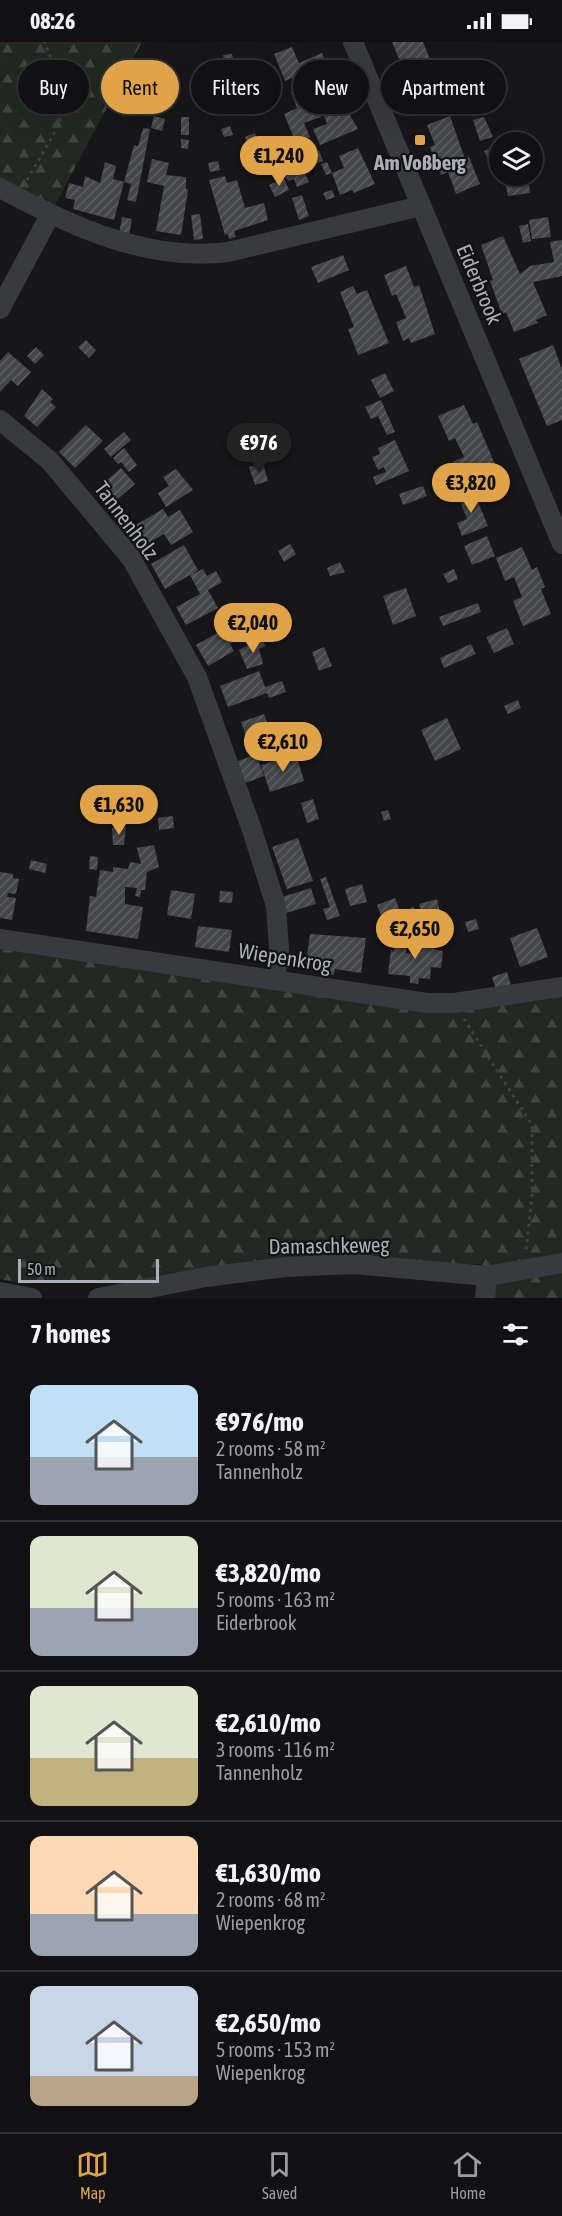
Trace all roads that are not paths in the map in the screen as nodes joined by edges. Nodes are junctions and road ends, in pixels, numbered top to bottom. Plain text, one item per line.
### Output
1 (353, 42) edge
2 (9, 193) edge
3 (421, 206) junction
4 (50, 215) junction
5 (0, 309) edge
6 (0, 420) edge
7 (562, 544) edge
8 (0, 939) edge
9 (275, 979) junction
10 (562, 987) edge
11 (562, 1263) edge
12 (487, 1276) junction
13 (0, 1292) edge
14 (32, 1298) edge
15 (98, 1298) edge
16 (485, 1298) edge

1 - 3 street, Eiderbrook
2 - 4 street
3 - 4 street
3 - 7 street, Eiderbrook
4 - 5 street
6 - 9 street, Tannenholz
8 - 9 street, Wiepenkrog
9 - 10 street, Wiepenkrog
11 - 12 street, Damaschkeweg
12 - 15 street, Damaschkeweg
12 - 16 street
13 - 14 street

